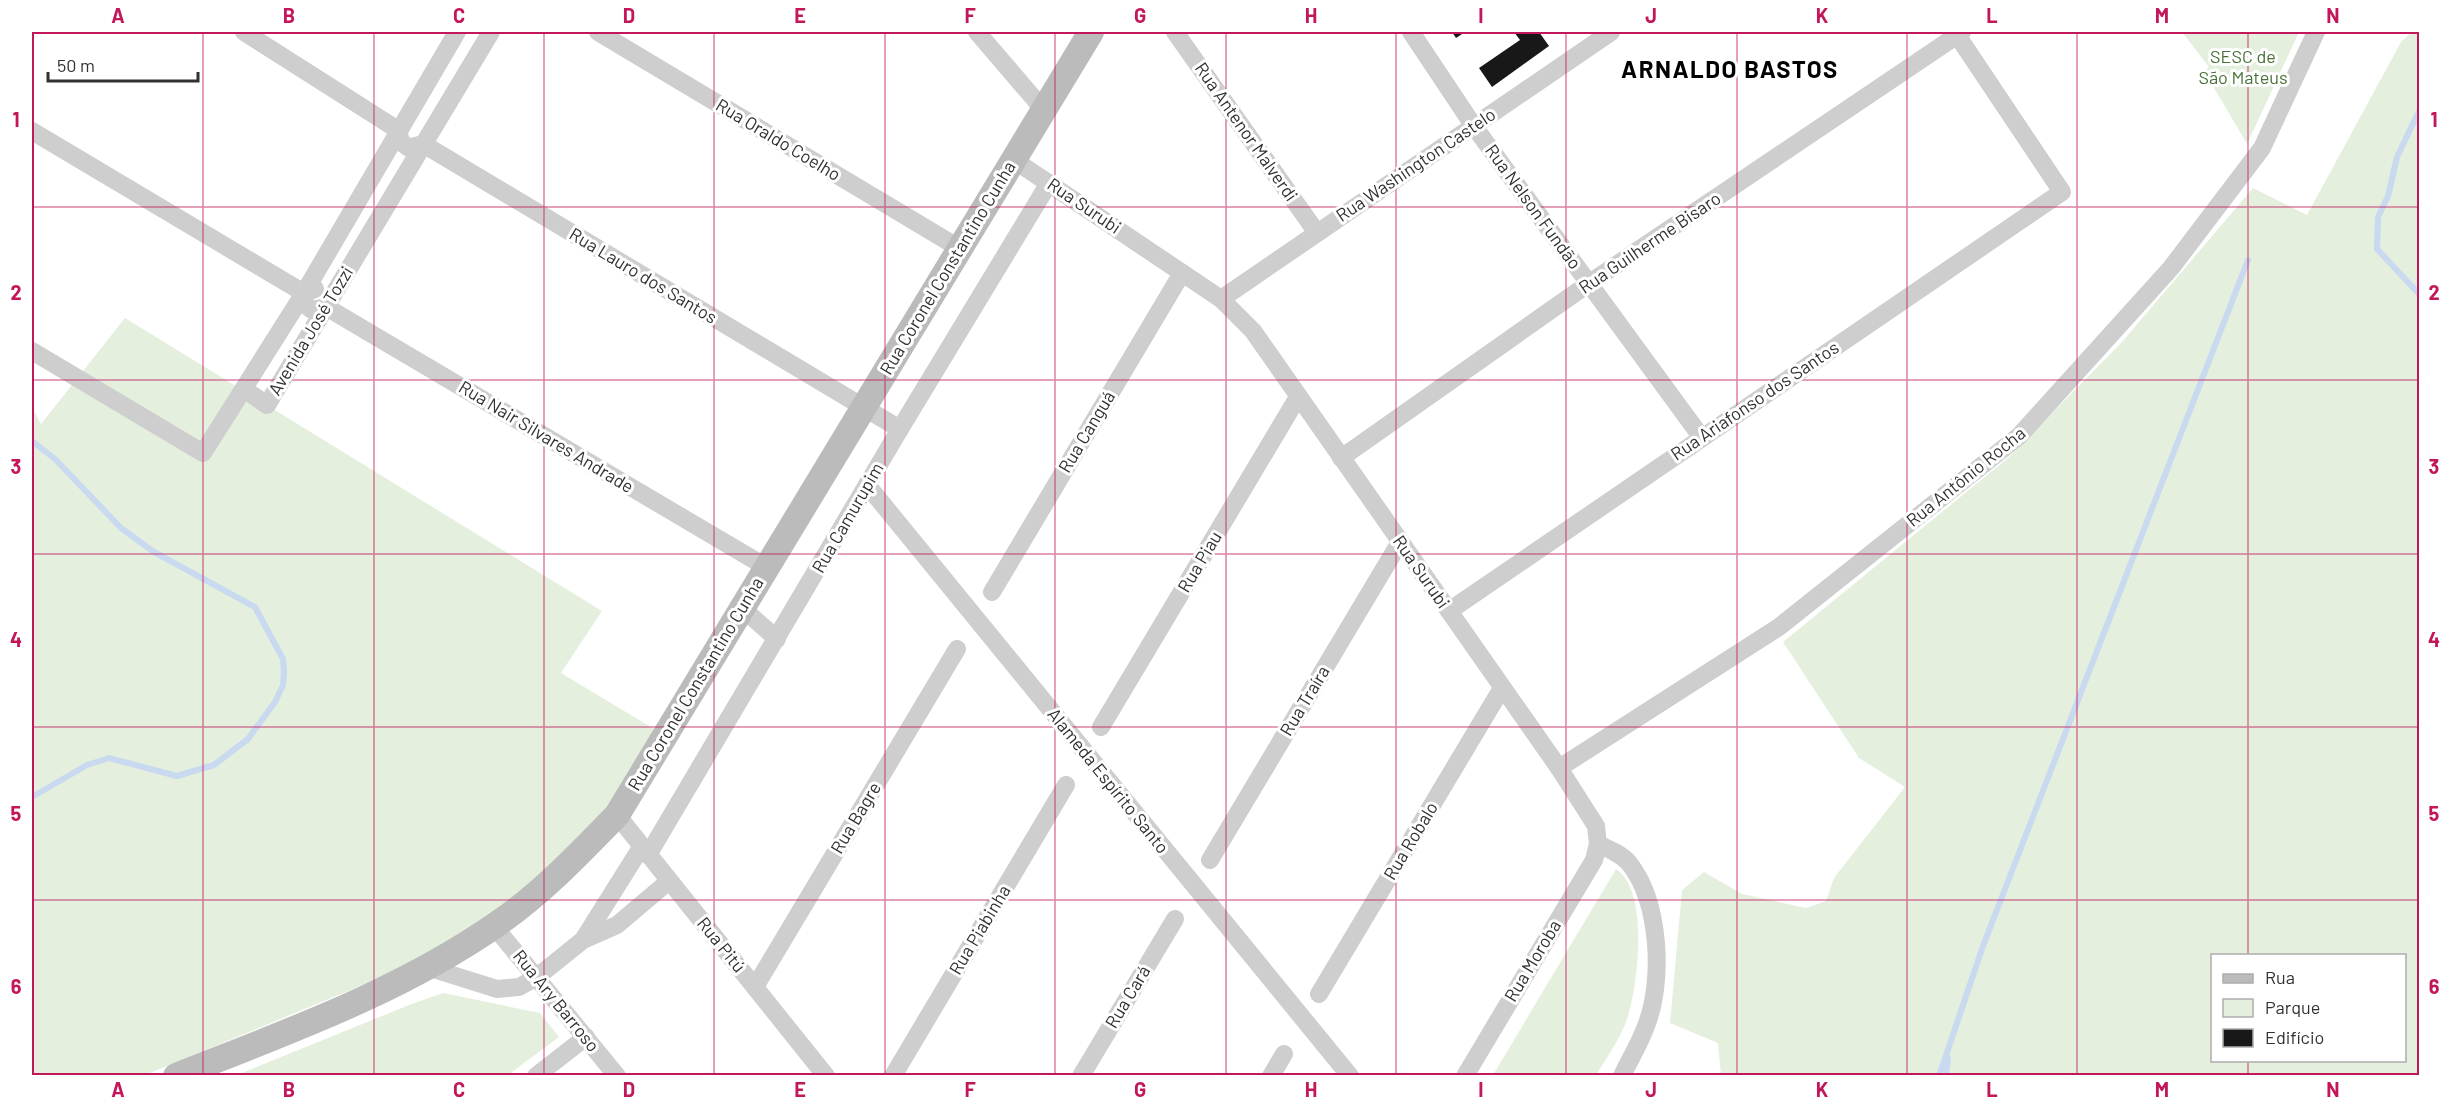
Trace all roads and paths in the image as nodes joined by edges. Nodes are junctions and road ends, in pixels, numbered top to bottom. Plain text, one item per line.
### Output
1 (243, 32) edge
2 (457, 32) edge
3 (491, 32) edge
4 (598, 32) edge
5 (1091, 32) edge
6 (1175, 32) edge
7 (1411, 32) edge
8 (1611, 32) edge
9 (2316, 32) edge
10 (976, 33) edge
11 (1958, 33) edge
12 (1043, 109) junction
13 (1473, 125) junction
14 (398, 130) junction
15 (32, 132) edge
16 (423, 144) junction
17 (1014, 159) junction
18 (1049, 183) junction
19 (1317, 233) junction
20 (959, 248) junction
21 (1182, 273) junction
22 (1588, 284) junction
23 (304, 293) junction
24 (1221, 299) junction
25 (326, 307) junction
26 (32, 351) edge
27 (244, 389) junction
28 (1298, 397) junction
29 (864, 407) junction
30 (900, 429) junction
31 (1702, 438) junction
32 (1341, 458) junction
33 (867, 485) junction
34 (1400, 542) junction
35 (766, 567) junction
36 (992, 592) dead end
37 (742, 608) junction
38 (1449, 611) junction
39 (777, 639) junction
40 (957, 650) dead end
41 (1502, 688) junction
42 (1101, 727) dead end
43 (1559, 768) junction
44 (1066, 785) dead end
45 (617, 815) junction
46 (1598, 844) junction
47 (645, 850) junction
48 (1210, 860) dead end
49 (669, 881) junction
50 (1175, 919) dead end
51 (494, 926) junction
52 (583, 940) junction
53 (428, 967) junction
54 (537, 977) junction
55 (755, 987) junction
56 (1319, 994) dead end
57 (586, 1037) junction
58 (1284, 1054) dead end
59 (177, 1076) edge
60 (536, 1076) edge
61 (617, 1076) edge
62 (826, 1076) edge
63 (893, 1076) edge
64 (1081, 1076) edge
65 (1271, 1076) edge
66 (1350, 1076) edge
67 (1465, 1076) edge
68 (1622, 1076) edge

1 - 14 street, Rua Lauro dos Santos
2 - 14 street, Avenida José Tozzi
3 - 16 street, Avenida José Tozzi
4 - 20 street, Rua Oraldo Coelho
5 - 12 street, Rua Coronel Constantino Cunha
6 - 19 street, Rua Antenor Malverdi
7 - 13 street, Rua Nelson Fundão
8 - 13 street, Rua Washington Castelo
9 - 43 street, Rua Antônio Rocha
10 - 12 street
11 - 22 street, Rua Guilherme Bisaro
11 - 31 street, Rua Ariafonso dos Santos
12 - 17 street, Rua Coronel Constantino Cunha
13 - 19 street, Rua Washington Castelo
13 - 22 street, Rua Nelson Fundão
14 - 16 street, Rua Lauro dos Santos
14 - 23 street, Avenida José Tozzi
15 - 23 street, Rua Nair Silvares Andrade
16 - 25 street, Avenida José Tozzi
16 - 29 street, Rua Lauro dos Santos
17 - 18 street, Rua Surubi
17 - 20 street, Rua Coronel Constantino Cunha
18 - 21 street, Rua Surubi
18 - 30 street, Rua Camurupim
19 - 24 street, Rua Washington Castelo
20 - 29 street, Rua Coronel Constantino Cunha
21 - 24 street, Rua Surubi
21 - 36 street, Rua Canguá
22 - 31 street, Rua Nelson Fundão
22 - 32 street, Rua Guilherme Bisaro
23 - 25 street, Rua Nair Silvares Andrade
23 - 27 street, Avenida José Tozzi
24 - 28 street, Rua Surubi
25 - 27 street, Avenida José Tozzi
25 - 35 street, Rua Nair Silvares Andrade
26 - 27 street
28 - 32 street, Rua Surubi
28 - 42 street, Rua Piau
29 - 30 street, Rua Lauro dos Santos
29 - 35 street, Rua Coronel Constantino Cunha
30 - 33 street, Rua Camurupim
31 - 38 street, Rua Ariafonso dos Santos
32 - 34 street, Rua Surubi
33 - 39 street, Rua Camurupim
33 - 66 street, Alameda Espírito Santo
34 - 38 street, Rua Surubi
34 - 48 street, Rua Traíra
35 - 37 street, Rua Coronel Constantino Cunha
37 - 39 street
37 - 45 street, Rua Coronel Constantino Cunha
38 - 41 street, Rua Surubi
39 - 47 street, Rua Camurupim
40 - 55 street, Rua Bagre
41 - 43 street, Rua Surubi
41 - 56 street, Rua Robalo
43 - 46 street, Rua Surubi
44 - 63 street, Rua Piabinha
45 - 47 street, Rua Pitú
45 - 51 street, Rua Coronel Constantino Cunha
46 - 67 street, Rua Moroba
46 - 68 street
47 - 49 street, Rua Pitú
47 - 52 street, Rua Camurupim
49 - 52 street
49 - 55 street, Rua Pitú
50 - 64 street, Rua Cará
51 - 53 street, Rua Coronel Constantino Cunha
51 - 54 street, Rua Ary Barroso
52 - 54 street
53 - 54 street
53 - 59 street, Rua Coronel Constantino Cunha
54 - 57 street, Rua Ary Barroso
55 - 62 street, Rua Pitú
57 - 60 street
57 - 61 street, Rua Ary Barroso
58 - 65 street

